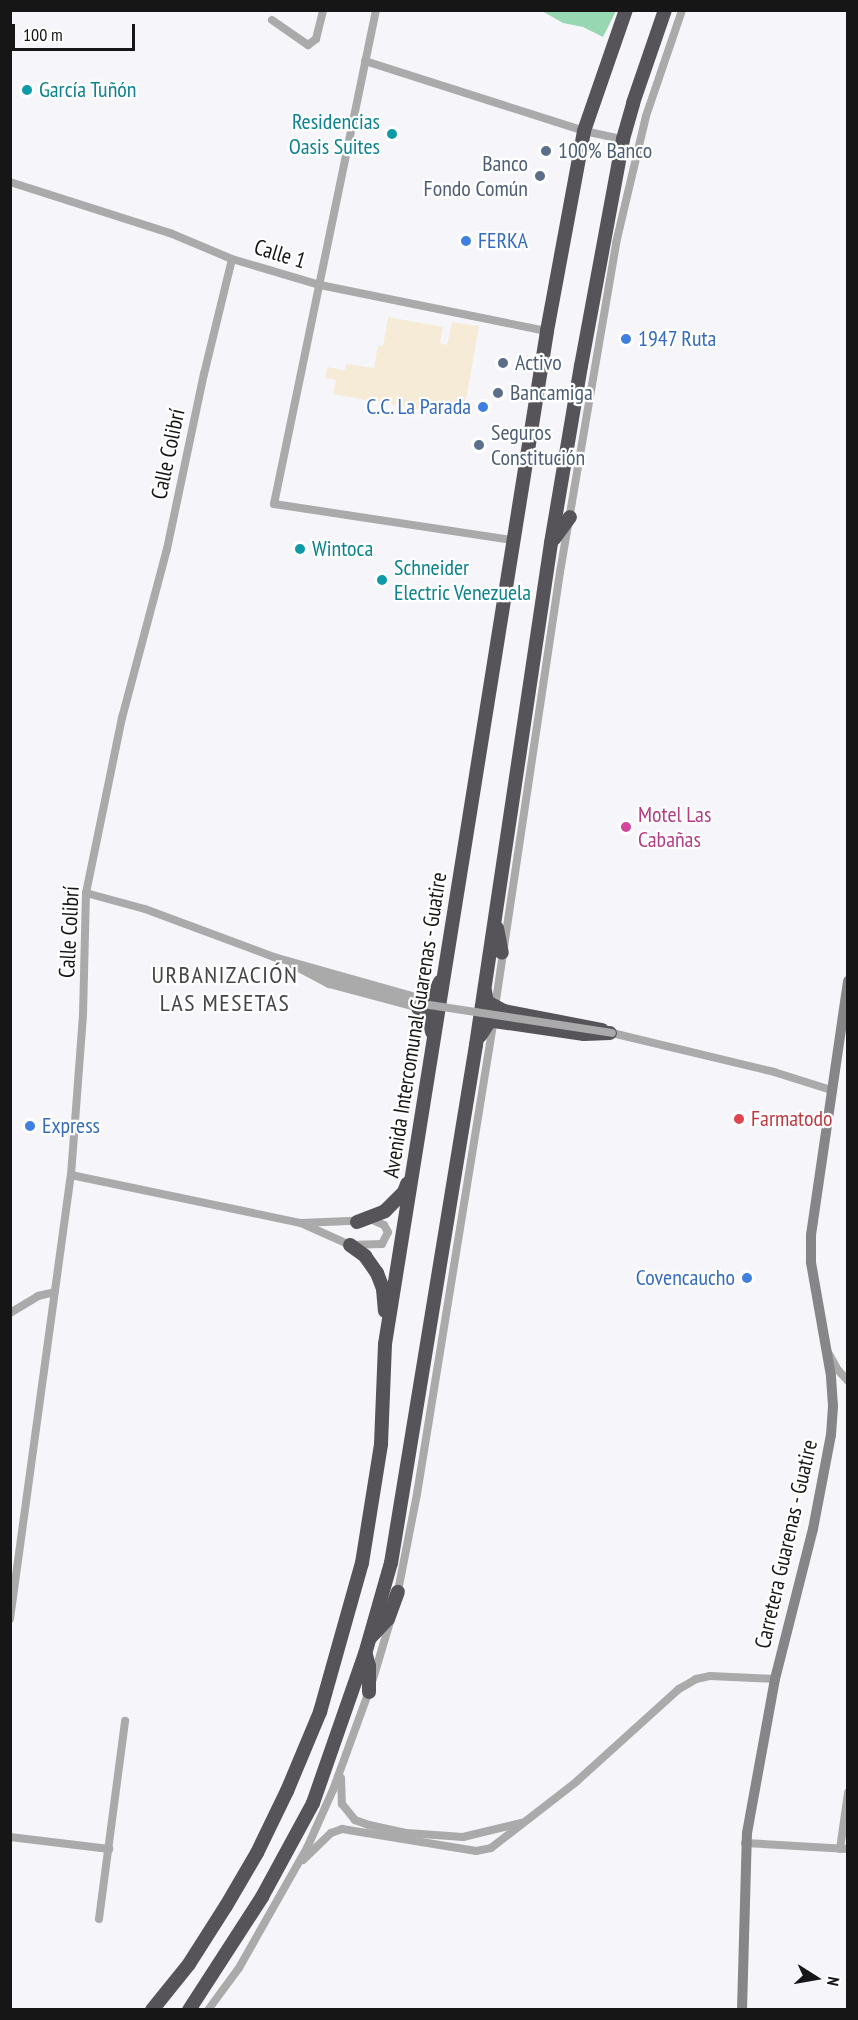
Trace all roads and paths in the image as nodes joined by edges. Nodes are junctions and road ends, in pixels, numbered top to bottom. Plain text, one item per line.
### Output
1 (323, 10) edge
2 (376, 10) edge
3 (626, 10) edge
4 (665, 10) edge
5 (682, 10) edge
6 (272, 20) dead end
7 (365, 61) junction
8 (584, 131) junction
9 (623, 139) junction
10 (10, 182) edge
11 (232, 259) junction
12 (320, 285) junction
13 (547, 331) junction
14 (570, 517) junction
15 (513, 540) junction
16 (551, 543) junction
17 (86, 892) junction
18 (495, 917) junction
19 (502, 953) junction
20 (274, 957) junction
21 (447, 957) junction
22 (293, 965) junction
23 (848, 981) edge
24 (484, 991) junction
25 (419, 1003) junction
26 (494, 1014) junction
27 (612, 1033) junction
28 (476, 1045) junction
29 (433, 1053) junction
30 (831, 1090) junction
31 (413, 1165) junction
32 (71, 1175) junction
33 (357, 1222) junction
34 (301, 1223) junction
35 (350, 1245) junction
36 (55, 1292) junction
37 (10, 1313) edge
38 (385, 1344) junction
39 (825, 1345) junction
40 (848, 1381) edge
41 (398, 1592) junction
42 (10, 1618) edge
43 (370, 1639) junction
44 (365, 1654) junction
45 (775, 1679) junction
46 (369, 1692) junction
47 (125, 1721) dead end
48 (344, 1760) junction
49 (848, 1793) edge
50 (525, 1822) junction
51 (10, 1837) edge
52 (745, 1843) junction
53 (844, 1849) edge
54 (109, 1850) junction
55 (297, 1865) junction
56 (99, 1919) dead end
57 (153, 2010) edge
58 (189, 2010) edge
59 (208, 2010) edge
60 (742, 2010) edge

1 - 6 street
2 - 7 street
3 - 8 highway, Avenida Intercomunal Guarenas - Guatire
4 - 9 highway
5 - 14 street
7 - 8 street
7 - 12 street
8 - 9 street
8 - 13 highway, Avenida Intercomunal Guarenas - Guatire
9 - 16 highway
10 - 11 street, Calle 1
11 - 12 street, Calle 1
11 - 17 street, Calle Colibrí
12 - 13 street, Calle 1
12 - 15 street
13 - 15 highway, Avenida Intercomunal Guarenas - Guatire
14 - 16 highway
14 - 19 street
15 - 21 highway, Avenida Intercomunal Guarenas - Guatire
16 - 18 highway
17 - 20 street
17 - 32 street, Calle Colibrí
18 - 19 highway
18 - 24 highway
19 - 26 street
20 - 22 street
20 - 25 street
21 - 25 highway
21 - 29 highway, Avenida Intercomunal Guarenas - Guatire
22 - 25 street
22 - 27 street, bridge
23 - 30 main road, Carretera Guarenas - Guatire
24 - 26 highway
24 - 28 highway
25 - 29 highway
26 - 27 highway
26 - 28 highway
26 - 41 street
27 - 30 street
28 - 43 highway
29 - 31 highway, Avenida Intercomunal Guarenas - Guatire
30 - 39 main road, Carretera Guarenas - Guatire
31 - 33 highway
31 - 38 highway, Avenida Intercomunal Guarenas - Guatire
32 - 34 street
32 - 36 street, Calle Colibrí
33 - 34 street
33 - 35 street
34 - 35 street
35 - 38 highway
36 - 37 street
36 - 42 street, Calle Colibrí
38 - 57 highway, Avenida Intercomunal Guarenas - Guatire
39 - 40 street
39 - 45 main road, Carretera Guarenas - Guatire
41 - 43 highway
41 - 46 street
43 - 44 highway
44 - 46 highway
44 - 58 highway
45 - 50 street
45 - 52 main road, Carretera Guarenas - Guatire
46 - 48 street
47 - 54 street
48 - 50 street
48 - 55 street
49 - 53 street
50 - 55 street
51 - 54 street
52 - 53 street
52 - 60 main road, Carretera Guarenas - Guatire
54 - 56 street
55 - 59 street

